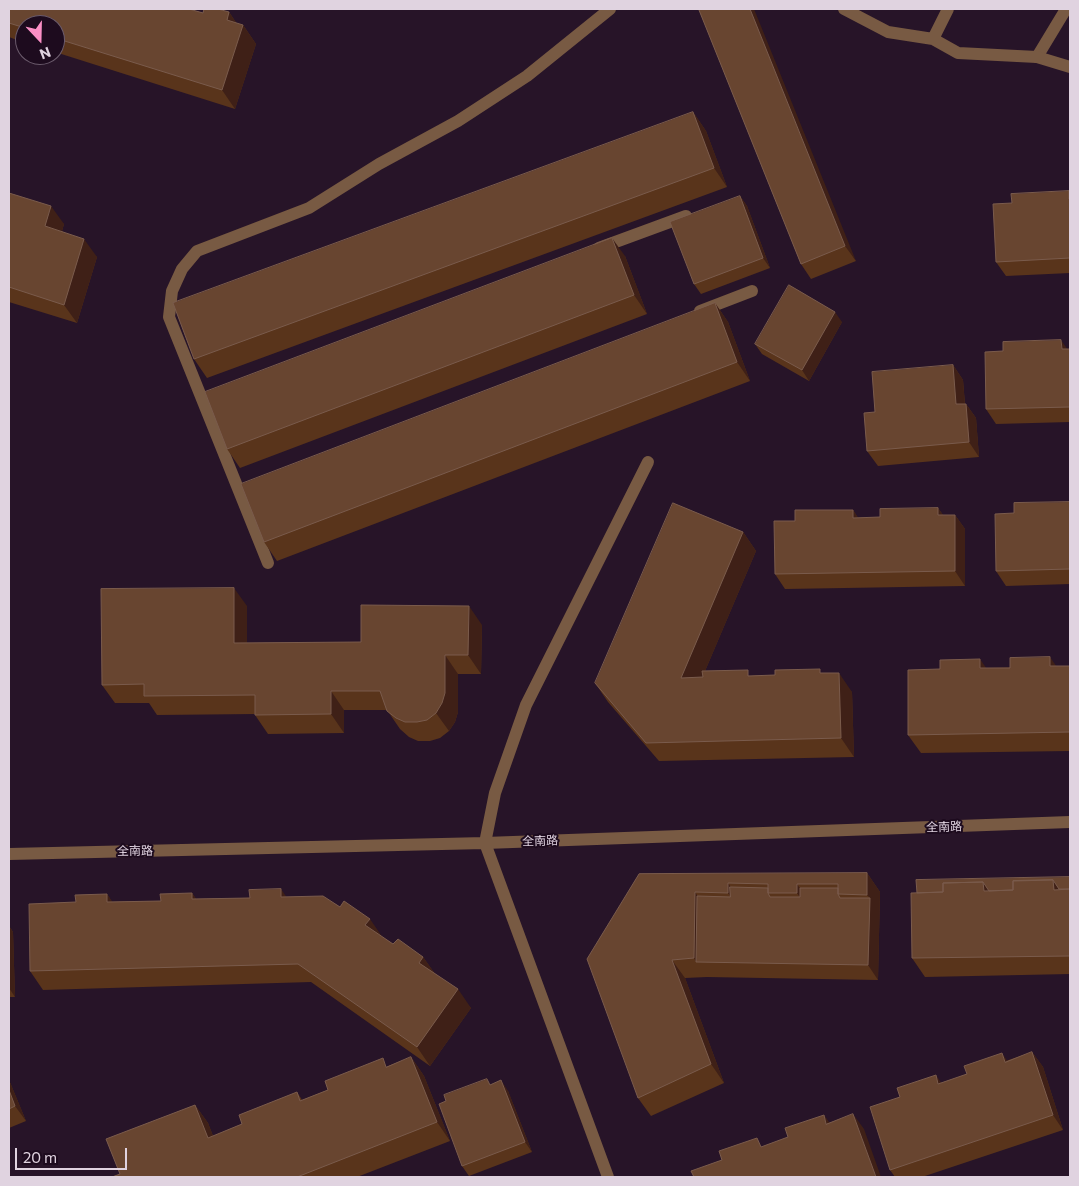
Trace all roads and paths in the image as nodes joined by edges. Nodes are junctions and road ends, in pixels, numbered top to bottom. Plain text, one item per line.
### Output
1 (610, 9) edge
2 (844, 9) edge
3 (948, 9) edge
4 (1066, 9) edge
5 (933, 39) junction
6 (1038, 57) junction
7 (1070, 67) edge
8 (697, 212) edge
9 (585, 254) edge
10 (752, 291) dead end
11 (688, 315) edge
12 (648, 462) dead end
13 (268, 563) edge
14 (1070, 822) edge
15 (484, 843) junction
16 (9, 854) edge
17 (608, 1177) edge

1 - 13 street
2 - 5 street
3 - 5 street
4 - 6 street
5 - 6 street
6 - 7 street
8 - 9 street
10 - 11 street
12 - 15 street
14 - 15 street, 全南路
15 - 16 street, 全南路
15 - 17 street

